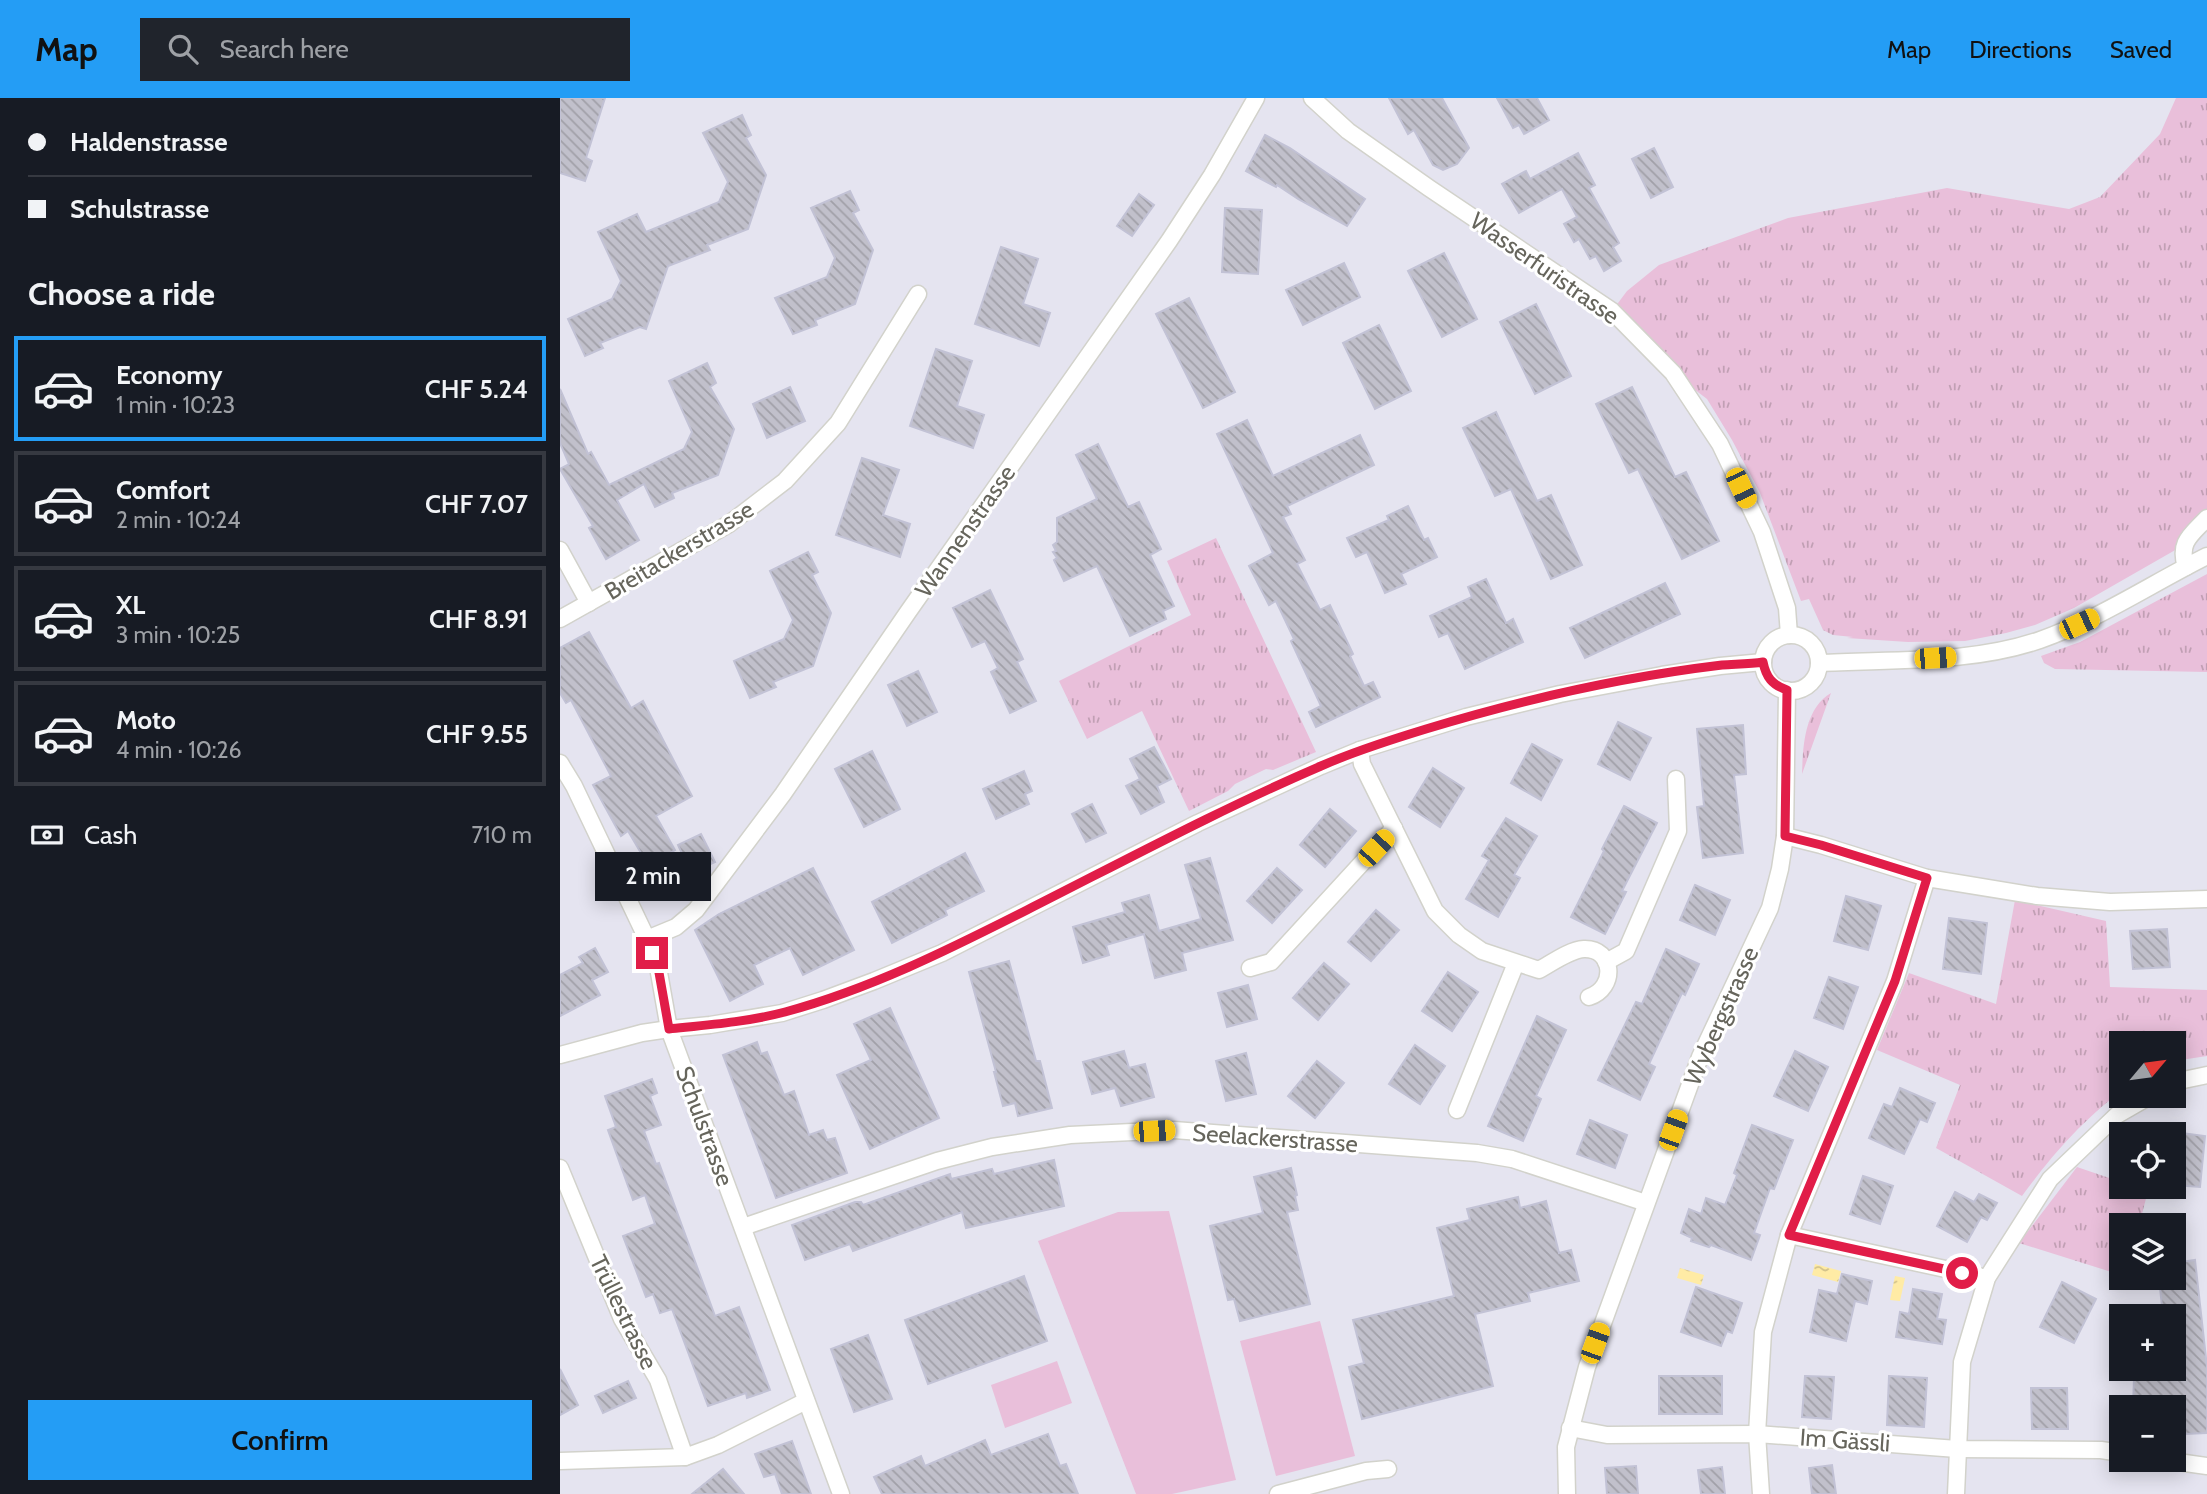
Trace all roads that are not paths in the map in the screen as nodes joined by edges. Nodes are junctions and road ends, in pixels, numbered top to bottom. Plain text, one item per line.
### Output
1 (1256, 98) edge
2 (1312, 98) edge
3 (918, 294) dead end
4 (2207, 519) edge
5 (560, 550) edge
6 (2207, 556) edge
7 (2186, 566) junction
8 (589, 603) junction
9 (560, 619) edge
10 (1790, 635) junction
11 (1763, 662) junction
12 (1819, 663) junction
13 (1787, 690) junction
14 (1360, 750) junction
15 (560, 763) edge
16 (1676, 779) dead end
17 (1394, 828) junction
18 (1785, 836) junction
19 (1927, 878) junction
20 (2207, 899) edge
21 (647, 939) junction
22 (1606, 962) junction
23 (1517, 963) junction
24 (1250, 968) dead end
25 (1589, 997) dead end
26 (669, 1029) junction
27 (560, 1055) edge
28 (2207, 1074) edge
29 (2186, 1080) edge
30 (2129, 1108) edge
31 (1457, 1110) dead end
32 (560, 1168) edge
33 (1646, 1203) junction
34 (743, 1227) junction
35 (1789, 1235) junction
36 (1987, 1278) junction
37 (806, 1401) junction
38 (1570, 1428) junction
39 (1757, 1434) junction
40 (1957, 1449) junction
41 (2109, 1451) edge
42 (685, 1457) junction
43 (560, 1461) edge
44 (2186, 1463) edge
45 (2207, 1466) edge
46 (1388, 1469) dead end
47 (841, 1494) edge
48 (1278, 1494) edge
49 (1567, 1494) edge
50 (1761, 1494) edge
51 (1956, 1494) edge

1 - 21 street, Wannenstrasse
2 - 10 street, Wasserfuristrasse
3 - 8 street, Breitackerstrasse
4 - 7 street
5 - 8 street, Breitackerstrasse
6 - 7 street
7 - 12 street
8 - 9 street, Breitackerstrasse
10 - 11 street
10 - 12 street
11 - 13 street
11 - 14 street
12 - 13 street
13 - 18 street, Wybergstrasse
14 - 17 street
14 - 26 street
15 - 21 street, Schulstrasse
16 - 22 street
17 - 23 street
17 - 24 street
18 - 19 street
18 - 33 street, Wybergstrasse
19 - 20 street
19 - 35 street
21 - 26 street, Schulstrasse
22 - 23 street
22 - 25 street
23 - 31 street
26 - 27 street
26 - 34 street, Schulstrasse
28 - 29 street
30 - 36 street
32 - 42 street, Trüllestrasse
33 - 34 street, Seelackerstrasse
33 - 38 street, Wybergstrasse
34 - 37 street, Schulstrasse
35 - 36 street
35 - 39 street
36 - 40 street
37 - 42 street
37 - 47 street, Schulstrasse
38 - 39 street, Im Gässli
38 - 49 street, Wybergstrasse
39 - 40 street, Im Gässli
39 - 50 street
40 - 41 street, Im Gässli
40 - 51 street
42 - 43 street
44 - 45 street
46 - 48 street

